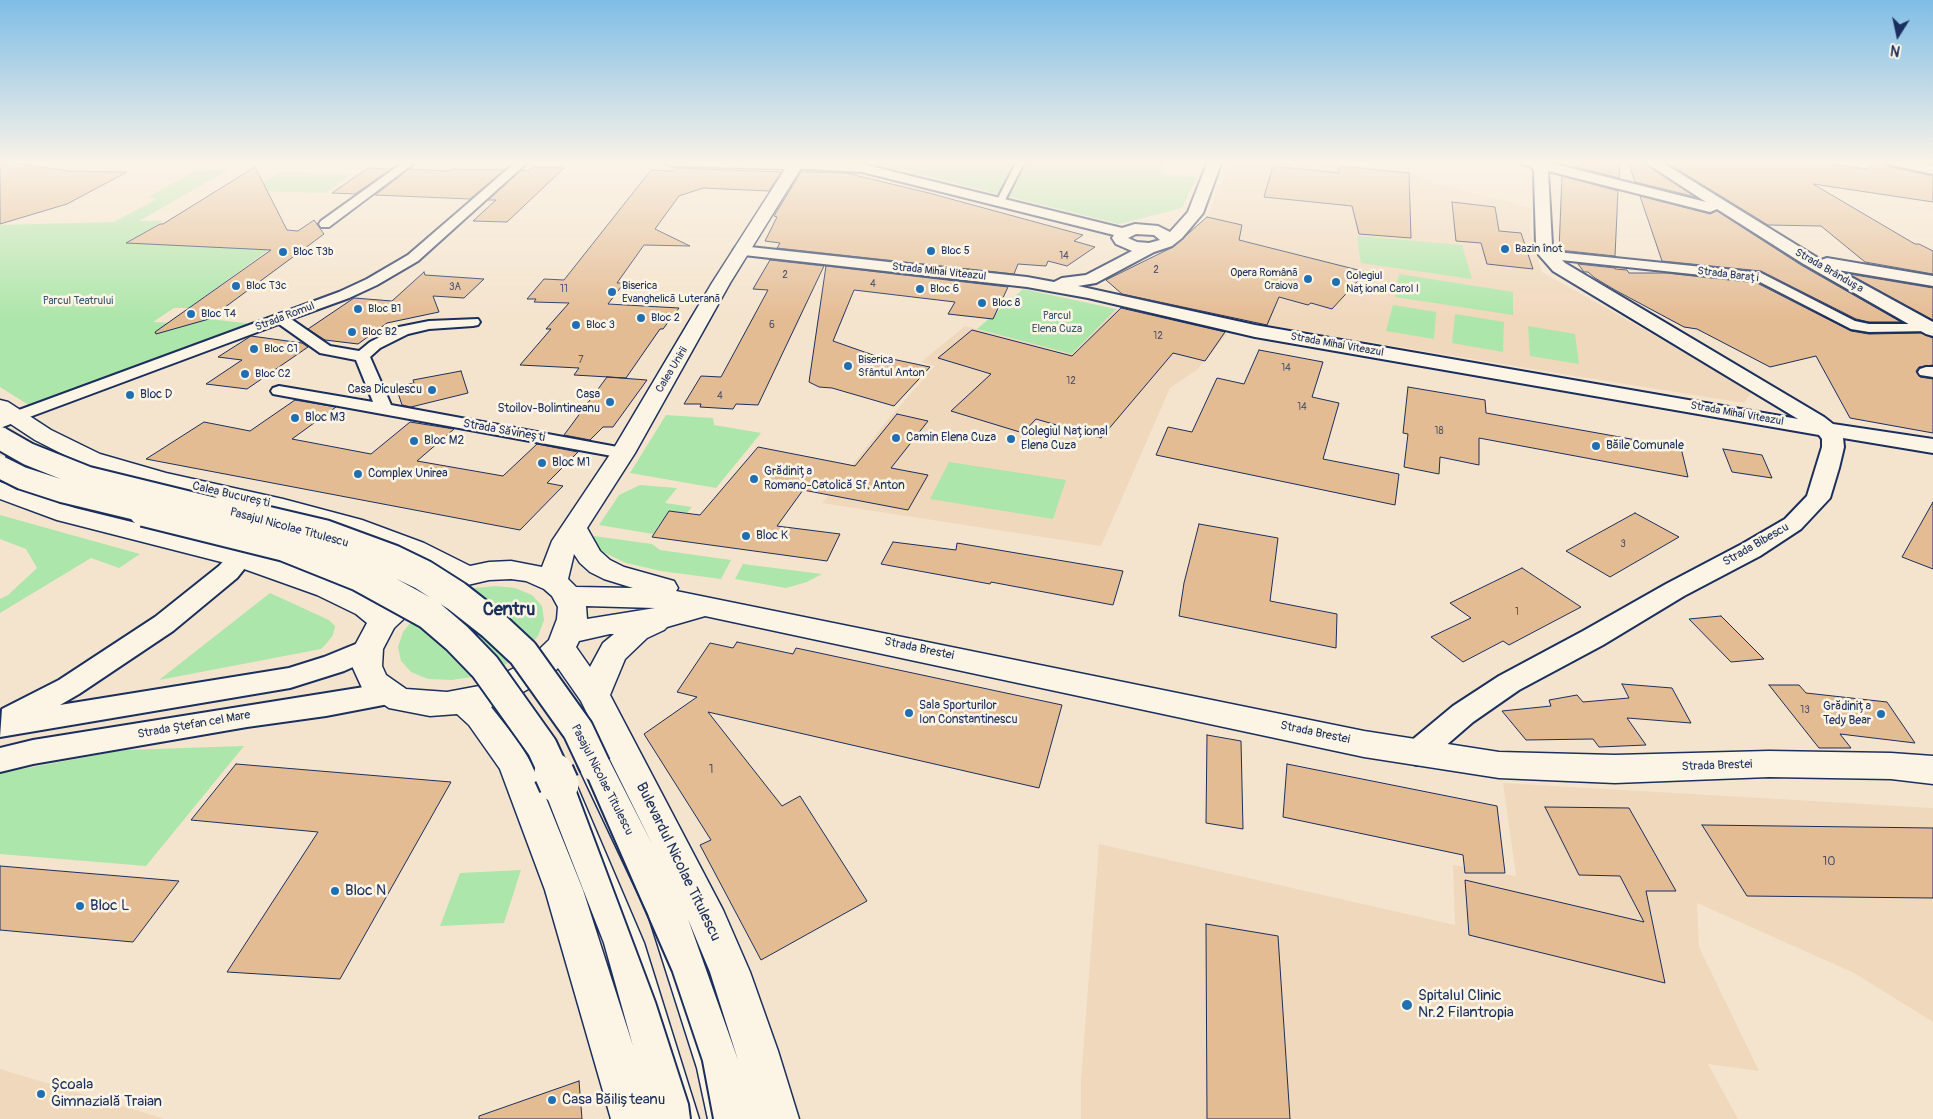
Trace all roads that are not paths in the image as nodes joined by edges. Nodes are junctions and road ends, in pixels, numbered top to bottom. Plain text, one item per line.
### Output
1 (340, 213) edge
2 (464, 213) edge
3 (765, 213) edge
4 (1039, 213) edge
5 (1196, 213) joint
6 (1543, 213) edge
7 (1729, 213) edge
8 (1732, 214) joint
9 (325, 224) dead end
10 (1151, 229) junction
11 (1122, 237) junction
12 (1168, 239) junction
13 (1149, 248) junction
14 (742, 251) junction
15 (1547, 255) junction
16 (1808, 260) junction
17 (1933, 281) edge
18 (1089, 286) junction
19 (280, 318) junction
20 (473, 322) dead end
21 (1931, 329) edge
22 (362, 356) junction
23 (279, 391) dead end
24 (384, 410) junction
25 (4, 422) edge
26 (1826, 429) junction
27 (1933, 446) edge
28 (623, 453) junction
29 (0, 467) edge
30 (0, 490) edge
31 (573, 528) junction
32 (241, 558) junction
33 (466, 575) junction
34 (561, 589) junction
35 (706, 606) junction
36 (665, 617) junction
37 (384, 621) junction
38 (565, 640) junction
39 (368, 649) junction
40 (388, 694) junction
41 (594, 696) junction
42 (464, 702) junction
43 (0, 724) edge
44 (1417, 753) junction
45 (0, 760) edge
46 (1933, 770) edge
47 (634, 1119) edge
48 (676, 1119) edge
49 (730, 1119) edge
50 (776, 1119) edge

1 - 9 street
2 - 19 street, Strada Romul
3 - 14 main road, Calea Unirii
4 - 11 street
5 - 10 street
5 - 12 street
6 - 15 street
7 - 8 street
8 - 16 street, Strada Brândușa
10 - 11 street
10 - 12 street
11 - 13 street
11 - 18 street
12 - 13 street
13 - 18 street
14 - 18 street, Strada Mihai Viteazul
14 - 28 main road, Calea Unirii
15 - 21 street, Strada Barați
15 - 26 street
16 - 17 street
16 - 21 street, Strada Brândușa
18 - 26 street, Strada Mihai Viteazul
19 - 22 street
19 - 25 street, Strada Romul
20 - 22 street
22 - 24 street
23 - 24 street, Strada Săvinești
24 - 28 street, Strada Săvinești
25 - 33 main road, Calea București
25 - 49 main road, Pasajul Nicolae Titulescu, bridge
26 - 27 street, Strada Mihai Viteazul
26 - 44 street, Strada Bibescu
28 - 31 main road, Calea Unirii
29 - 48 main road, Pasajul Nicolae Titulescu, bridge
30 - 32 main road
31 - 34 main road, Calea Unirii
31 - 35 main road
32 - 37 main road
32 - 43 street
33 - 34 main road
33 - 37 main road
34 - 35 main road, Strada Brestei
34 - 38 main road
35 - 36 main road, Strada Brestei
35 - 44 main road, Strada Brestei
36 - 38 main road, Strada Brestei
36 - 41 main road
37 - 39 main road
38 - 41 main road, Bulevardul Nicolae Titulescu
38 - 42 main road
39 - 40 main road
39 - 43 street
40 - 42 main road
40 - 45 street, Strada Ștefan cel Mare
41 - 50 main road, Bulevardul Nicolae Titulescu
42 - 47 main road
44 - 46 main road, Strada Brestei

